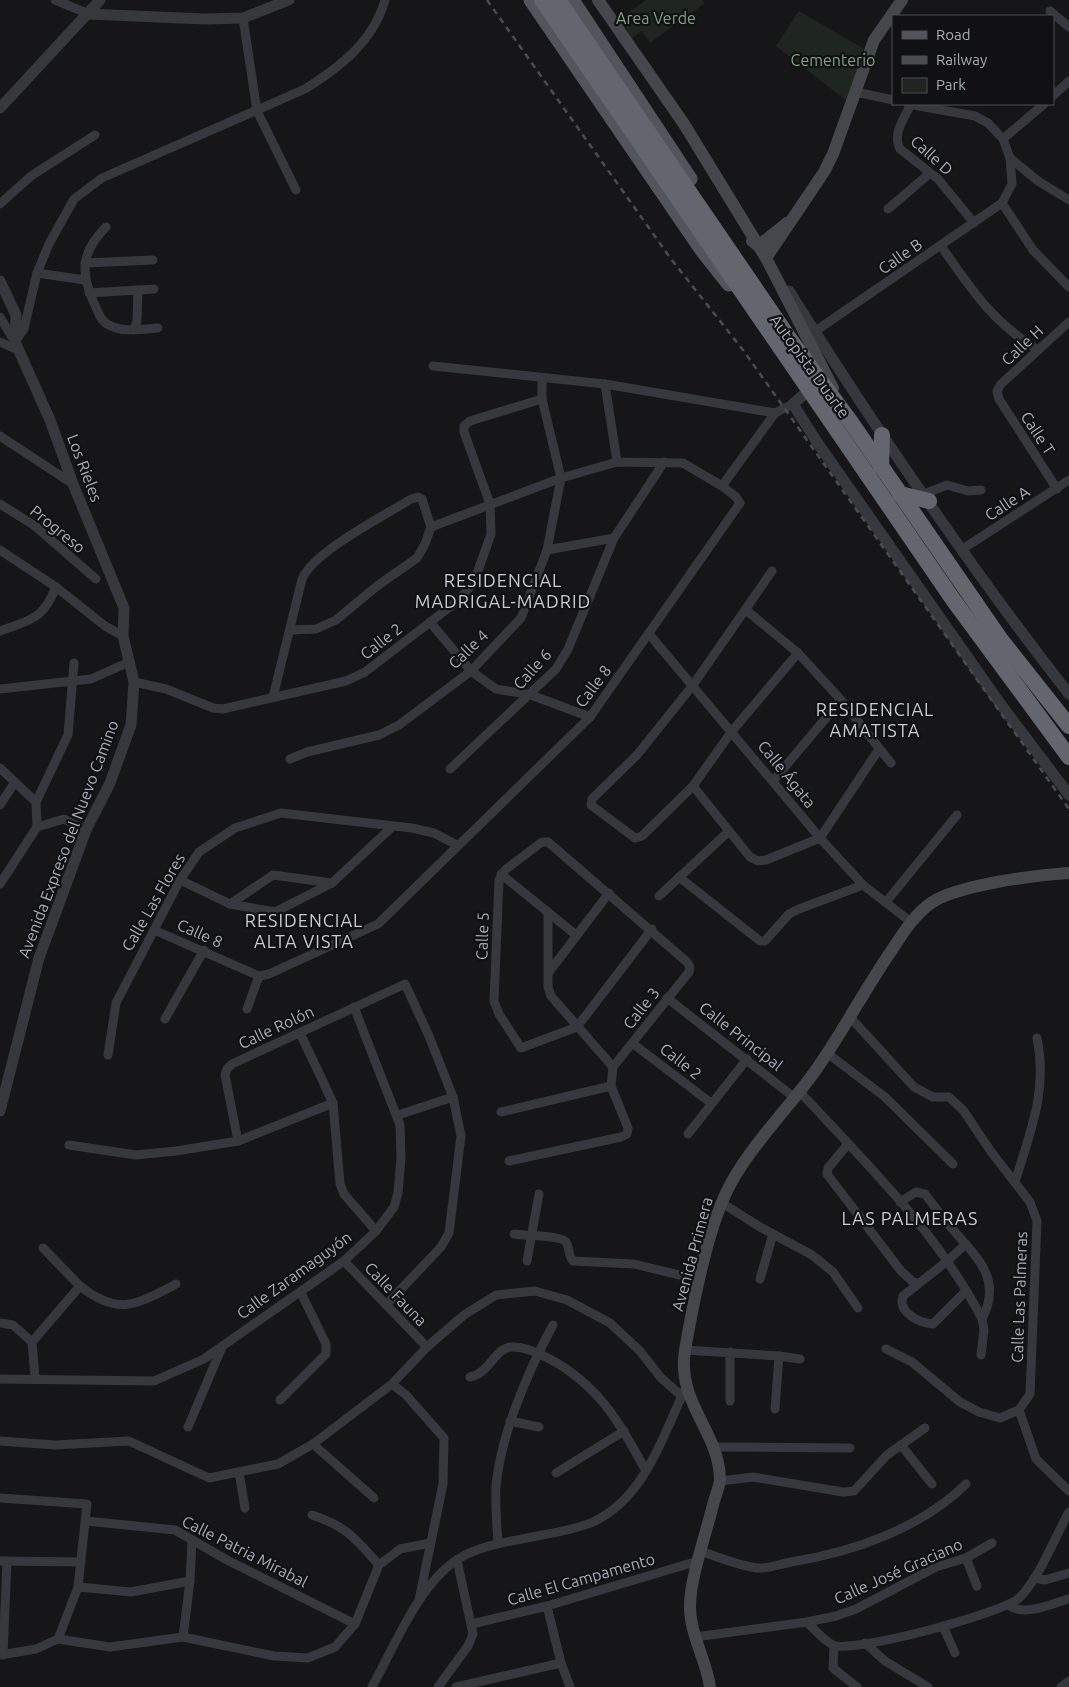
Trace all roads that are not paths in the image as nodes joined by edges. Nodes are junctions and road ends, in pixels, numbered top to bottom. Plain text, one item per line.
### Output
1 (54, 0) edge
2 (100, 0) edge
3 (289, 0) edge
4 (385, 0) edge
5 (558, 0) edge
6 (572, 0) edge
7 (591, 0) edge
8 (598, 0) edge
9 (902, 0) edge
10 (534, 2) edge
11 (1050, 11) dead end
12 (89, 14) junction
13 (243, 18) junction
14 (1069, 28) edge
15 (1067, 87) edge
16 (856, 92) junction
17 (1054, 95) edge
18 (892, 100) edge
19 (909, 105) edge
20 (914, 105) edge
21 (1043, 105) edge
22 (0, 108) edge
23 (257, 111) junction
24 (95, 135) dead end
25 (1003, 139) junction
26 (1010, 158) junction
27 (930, 173) junction
28 (296, 190) dead end
29 (1069, 200) edge
30 (1002, 203) junction
31 (0, 204) edge
32 (888, 208) dead end
33 (695, 211) junction
34 (787, 223) junction
35 (974, 223) junction
36 (106, 227) dead end
37 (748, 230) junction
38 (758, 246) junction
39 (941, 246) junction
40 (766, 258) junction
41 (153, 260) dead end
42 (85, 263) junction
43 (37, 273) junction
44 (85, 280) junction
45 (0, 281) edge
46 (1069, 288) edge
47 (154, 289) dead end
48 (138, 290) junction
49 (89, 293) junction
50 (0, 318) edge
51 (1069, 322) edge
52 (158, 328) dead end
53 (134, 330) junction
54 (814, 332) junction
55 (791, 341) junction
56 (0, 342) edge
57 (17, 346) junction
58 (1038, 350) junction
59 (433, 366) dead end
60 (794, 367) junction
61 (542, 378) junction
62 (605, 384) junction
63 (809, 390) junction
64 (997, 391) joint
65 (542, 399) junction
66 (793, 404) junction
67 (775, 413) junction
68 (850, 421) junction
69 (882, 435) junction
70 (0, 436) edge
71 (617, 462) junction
72 (664, 462) junction
73 (881, 467) junction
74 (561, 478) junction
75 (1069, 480) edge
76 (73, 484) junction
77 (722, 486) junction
78 (1057, 489) junction
79 (981, 490) dead end
80 (900, 494) junction
81 (927, 497) junction
82 (0, 504) edge
83 (490, 504) junction
84 (431, 527) junction
85 (614, 538) junction
86 (0, 550) edge
87 (547, 550) junction
88 (961, 550) junction
89 (772, 571) dead end
90 (96, 579) dead end
91 (56, 587) junction
92 (746, 610) junction
93 (430, 622) junction
94 (290, 630) junction
95 (0, 631) edge
96 (649, 634) junction
97 (123, 636) junction
98 (798, 653) junction
99 (129, 662) junction
100 (74, 663) dead end
101 (471, 671) junction
102 (73, 680) junction
103 (134, 682) junction
104 (692, 685) junction
105 (0, 689) edge
106 (1069, 694) edge
107 (531, 695) junction
108 (273, 697) junction
109 (841, 700) junction
110 (590, 717) junction
111 (1069, 726) edge
112 (732, 731) junction
113 (879, 749) junction
114 (1069, 757) edge
115 (290, 759) dead end
116 (891, 763) dead end
117 (0, 768) edge
118 (450, 769) dead end
119 (773, 781) junction
120 (15, 782) junction
121 (693, 786) junction
122 (1069, 795) edge
123 (36, 802) junction
124 (0, 805) edge
125 (957, 815) dead end
126 (37, 827) junction
127 (392, 827) junction
128 (86, 830) junction
129 (728, 832) junction
130 (820, 838) junction
131 (457, 845) junction
132 (1069, 873) edge
133 (501, 874) junction
134 (679, 877) junction
135 (180, 880) junction
136 (332, 883) junction
137 (0, 884) edge
138 (863, 885) junction
139 (609, 893) junction
140 (659, 896) dead end
141 (886, 902) junction
142 (230, 904) junction
143 (548, 912) junction
144 (911, 922) junction
145 (652, 929) junction
146 (154, 930) junction
147 (576, 935) junction
148 (204, 950) junction
149 (549, 972) junction
150 (259, 976) junction
151 (667, 998) junction
152 (354, 1007) junction
153 (246, 1009) dead end
154 (850, 1017) junction
155 (165, 1019) dead end
156 (576, 1027) junction
157 (300, 1033) junction
158 (1037, 1038) dead end
159 (632, 1043) junction
160 (827, 1053) junction
161 (108, 1055) dead end
162 (747, 1059) junction
163 (613, 1067) junction
164 (611, 1086) junction
165 (797, 1095) junction
166 (453, 1097) junction
167 (333, 1103) junction
168 (711, 1103) junction
169 (0, 1111) edge
170 (501, 1112) dead end
171 (398, 1115) junction
172 (688, 1134) dead end
173 (238, 1141) junction
174 (848, 1144) junction
175 (69, 1145) dead end
176 (509, 1161) dead end
177 (953, 1164) dead end
178 (1015, 1182) junction
179 (539, 1194) dead end
180 (900, 1202) junction
181 (722, 1203) junction
182 (376, 1231) junction
183 (514, 1234) dead end
184 (773, 1234) junction
185 (533, 1237) junction
186 (966, 1244) junction
187 (44, 1248) dead end
188 (344, 1261) junction
189 (527, 1261) dead end
190 (946, 1262) junction
191 (760, 1279) dead end
192 (700, 1280) junction
193 (176, 1284) dead end
194 (919, 1284) junction
195 (80, 1286) junction
196 (966, 1292) junction
197 (301, 1293) junction
198 (386, 1305) junction
199 (858, 1308) dead end
200 (982, 1319) junction
201 (0, 1323) edge
202 (553, 1325) dead end
203 (32, 1342) junction
204 (222, 1346) junction
205 (427, 1347) junction
206 (886, 1349) dead end
207 (685, 1350) junction
208 (730, 1352) junction
209 (538, 1353) junction
210 (981, 1355) dead end
211 (779, 1356) junction
212 (800, 1359) dead end
213 (470, 1377) dead end
214 (35, 1378) junction
215 (0, 1379) edge
216 (392, 1384) junction
217 (684, 1392) junction
218 (280, 1400) dead end
219 (730, 1401) dead end
220 (774, 1409) dead end
221 (1019, 1410) junction
222 (510, 1421) junction
223 (188, 1427) dead end
224 (539, 1427) dead end
225 (925, 1428) dead end
226 (624, 1431) junction
227 (0, 1440) edge
228 (313, 1444) junction
229 (901, 1445) junction
230 (713, 1447) junction
231 (850, 1448) dead end
232 (646, 1471) junction
233 (239, 1472) junction
234 (556, 1472) dead end
235 (720, 1480) junction
236 (932, 1484) dead end
237 (966, 1484) dead end
238 (1069, 1491) edge
239 (0, 1498) edge
240 (374, 1498) dead end
241 (245, 1508) dead end
242 (1069, 1512) edge
243 (312, 1516) dead end
244 (86, 1521) junction
245 (192, 1541) junction
246 (430, 1543) junction
247 (992, 1543) dead end
248 (498, 1544) junction
249 (700, 1556) junction
250 (966, 1558) junction
251 (457, 1560) junction
252 (3, 1561) edge
253 (81, 1562) junction
254 (379, 1565) junction
255 (1069, 1573) edge
256 (1034, 1578) junction
257 (190, 1581) junction
258 (78, 1586) junction
259 (977, 1586) dead end
260 (1068, 1599) edge
261 (418, 1602) junction
262 (1008, 1605) junction
263 (547, 1606) junction
264 (807, 1622) junction
265 (355, 1624) junction
266 (472, 1624) junction
267 (943, 1626) junction
268 (183, 1637) junction
269 (695, 1637) junction
270 (58, 1639) junction
271 (866, 1643) junction
272 (834, 1646) junction
273 (955, 1653) dead end
274 (1, 1655) edge
275 (561, 1663) junction
276 (1069, 1682) edge
277 (372, 1687) edge
278 (438, 1687) edge
279 (456, 1687) edge
280 (570, 1687) edge
281 (710, 1687) edge
282 (857, 1687) edge
283 (928, 1687) edge
284 (1061, 1687) edge

1 - 12 street
2 - 12 street
3 - 13 street
4 - 23 street
5 - 33 highway, Autopista Duarte
6 - 55 main road
7 - 38 main road
8 - 37 main road
9 - 16 main road
10 - 33 highway, Autopista Duarte
10 - 60 main road
11 - 14 street
12 - 13 street
12 - 22 street
13 - 23 street
15 - 17 street
16 - 18 street
16 - 34 main road
19 - 27 street, Calle D
20 - 25 street
21 - 25 street
23 - 28 street
23 - 43 street
24 - 31 street
25 - 26 street
26 - 29 street
26 - 30 street
27 - 32 street
27 - 35 street, Calle D
30 - 35 street, Calle B
30 - 46 street
33 - 55 highway, Autopista Duarte
33 - 60 highway, Autopista Duarte
34 - 37 main road
34 - 38 main road
34 - 40 main road
35 - 39 street, Calle B
36 - 42 street
37 - 38 main road
38 - 40 main road
39 - 54 street, Calle B
39 - 58 street
40 - 54 street
40 - 68 main road
41 - 42 street
42 - 44 street
43 - 44 street
43 - 57 street
44 - 49 street
45 - 57 street
47 - 48 street
48 - 49 street
48 - 53 street
49 - 53 street
50 - 57 street, Los Rieles
51 - 58 street, Calle H
52 - 53 street
54 - 69 street
55 - 68 highway, Autopista Duarte
56 - 57 street
57 - 76 street, Los Rieles
58 - 64 street, Calle H
59 - 61 street
60 - 63 highway, Autopista Duarte
61 - 62 street
61 - 65 street, Calle 4
62 - 67 street
62 - 71 street
63 - 66 street
63 - 114 highway, Autopista Duarte
64 - 78 street, Calle T
65 - 74 street, Calle 4
65 - 83 street, Calle 2
66 - 67 street
66 - 122 street
67 - 77 street
68 - 73 highway, Autopista Duarte
69 - 73 highway
69 - 81 street
70 - 76 street
71 - 72 street, Calle 8
71 - 74 street, Calle 8
72 - 77 street, Calle 8
72 - 85 street, Calle 6
73 - 80 highway, Autopista Duarte
74 - 83 street, Calle 8
74 - 87 street, Calle 4
75 - 78 street, Calle A
76 - 97 street, Los Rieles
77 - 96 street, Calle 8
78 - 88 street, Calle A
79 - 81 street
80 - 81 highway
80 - 111 highway, Autopista Duarte
81 - 88 street
82 - 90 street, Progreso
83 - 84 street, Calle 8
83 - 93 street, Calle 2
84 - 94 street
84 - 94 street
85 - 87 street
85 - 107 street, Calle 6
86 - 91 street
87 - 101 street, Calle 4
88 - 106 street
89 - 92 street
91 - 95 street
91 - 97 street
92 - 98 street
92 - 104 street
93 - 101 street
93 - 108 street, Calle 2
94 - 108 street
96 - 104 street, Calle Ágata
96 - 110 street, Calle 8
97 - 99 street, Avenida Expreso del Nuevo Camino
98 - 109 street
98 - 112 street
99 - 102 street
99 - 103 street, Avenida Expreso del Nuevo Camino
100 - 102 street
101 - 107 street
101 - 115 street, Calle 4
102 - 105 street
102 - 123 street
103 - 108 street, Calle 2
103 - 128 street, Avenida Expreso del Nuevo Camino
104 - 112 street, Calle Ágata
104 - 121 street
107 - 110 street
107 - 118 street, Calle 6
109 - 113 street
109 - 119 street
110 - 131 street, Calle 8
112 - 119 street, Calle Ágata
112 - 121 street
113 - 116 street
113 - 130 street
117 - 120 street
119 - 130 street, Calle Ágata
120 - 123 street
120 - 124 street
121 - 129 street
123 - 126 street
125 - 141 street
126 - 128 street
126 - 137 street
127 - 131 street, Calle Las Flores
127 - 135 street, Calle Las Flores
127 - 136 street
128 - 169 street, Avenida Expreso del Nuevo Camino
129 - 130 street
129 - 134 street
130 - 138 street, Calle Ágata
131 - 150 street, Calle 8
132 - 144 main road, Avenida Primera
133 - 139 street
133 - 143 street
133 - 156 street, Calle 5
134 - 138 street
134 - 140 street
135 - 142 street
135 - 146 street, Calle Las Flores
136 - 142 street
136 - 142 street
138 - 141 street, Calle Ágata
139 - 145 street
139 - 147 street
141 - 144 street, Calle Ágata
143 - 147 street
143 - 149 street
144 - 154 main road, Avenida Primera
145 - 151 street, Calle 3
145 - 156 street
146 - 148 street, Calle 8
146 - 161 street, Calle Las Flores
147 - 149 street
148 - 150 street, Calle 8
148 - 155 street
149 - 156 street
150 - 153 street
151 - 159 street, Calle 3
151 - 162 street, Calle Principal
152 - 157 street, Calle Rolón
152 - 166 street, Calle Rolón
152 - 171 street, Calle Zaramaguyón
154 - 160 main road, Avenida Primera
154 - 178 street, Calle Las Palmeras
156 - 163 street
157 - 167 street
157 - 173 street, Calle Rolón
158 - 178 street
159 - 163 street, Calle 3
159 - 168 street, Calle 2
160 - 165 main road, Avenida Primera
160 - 177 street
162 - 165 street, Calle Principal
162 - 168 street
163 - 164 street
164 - 170 street
164 - 176 street
165 - 174 street, Calle Principal
165 - 181 main road, Avenida Primera
166 - 171 street
166 - 198 street
167 - 173 street
167 - 182 street
168 - 172 street
171 - 182 street, Calle Zaramaguyón
173 - 175 street
174 - 180 street, Calle Principal
174 - 194 street
178 - 221 street, Calle Las Palmeras
179 - 185 street
180 - 186 street
180 - 190 street, Calle Principal
181 - 184 street
181 - 192 main road, Avenida Primera
182 - 188 street, Calle Zaramaguyón
183 - 185 street
184 - 191 street
184 - 199 street
185 - 189 street
185 - 192 street
186 - 190 street
186 - 200 street
187 - 195 street
188 - 197 street, Calle Zaramaguyón
188 - 198 street, Calle Fauna
190 - 194 street
190 - 196 street, Calle Principal
192 - 207 main road, Avenida Primera
193 - 195 street
194 - 196 street
195 - 203 street
196 - 200 street, Calle Principal
197 - 204 street, Calle Zaramaguyón
197 - 218 street
198 - 205 street, Calle Fauna
200 - 210 street
201 - 203 street
202 - 209 street
203 - 214 street
204 - 214 street, Calle Zaramaguyón
204 - 223 street
205 - 216 street
205 - 217 street
206 - 221 street
207 - 208 street
207 - 217 main road, Avenida Primera
208 - 211 street
208 - 219 street
209 - 213 street
209 - 222 street
209 - 226 street
211 - 212 street
211 - 220 street
214 - 215 street, Calle Zaramaguyón
216 - 228 street
216 - 246 street
217 - 230 main road, Avenida Primera
217 - 232 street
221 - 238 street
222 - 224 street
222 - 248 street
225 - 229 street
226 - 232 street
226 - 234 street
227 - 233 street
228 - 233 street
228 - 240 street
229 - 235 street
229 - 236 street
230 - 231 street
230 - 235 main road, Avenida Primera
232 - 248 street
233 - 241 street
235 - 249 main road, Avenida Primera
237 - 249 street
239 - 244 street
242 - 256 street
243 - 254 street
244 - 245 street, Calle Patria Mirabal
244 - 253 street
245 - 257 street
245 - 265 street, Calle Patria Mirabal
246 - 254 street
246 - 261 street
247 - 250 street, Calle José Graciano
248 - 251 street
249 - 263 street, Calle El Campamento
249 - 269 main road, Avenida Primera
250 - 259 street
250 - 264 street, Calle José Graciano
251 - 261 street
251 - 266 street
252 - 253 street
252 - 274 street
253 - 258 street
254 - 265 street
255 - 256 street
256 - 262 street
257 - 258 street
257 - 268 street
258 - 270 street
260 - 262 street
261 - 277 street
262 - 267 street
263 - 266 street, Calle El Campamento
263 - 275 street
264 - 269 street, Calle José Graciano
264 - 272 street
265 - 268 street
266 - 278 street
267 - 271 street
267 - 273 street
268 - 270 street
269 - 281 main road, Avenida Primera
270 - 274 street
271 - 272 street
271 - 283 street
272 - 282 street
275 - 279 street
275 - 280 street
276 - 284 street

